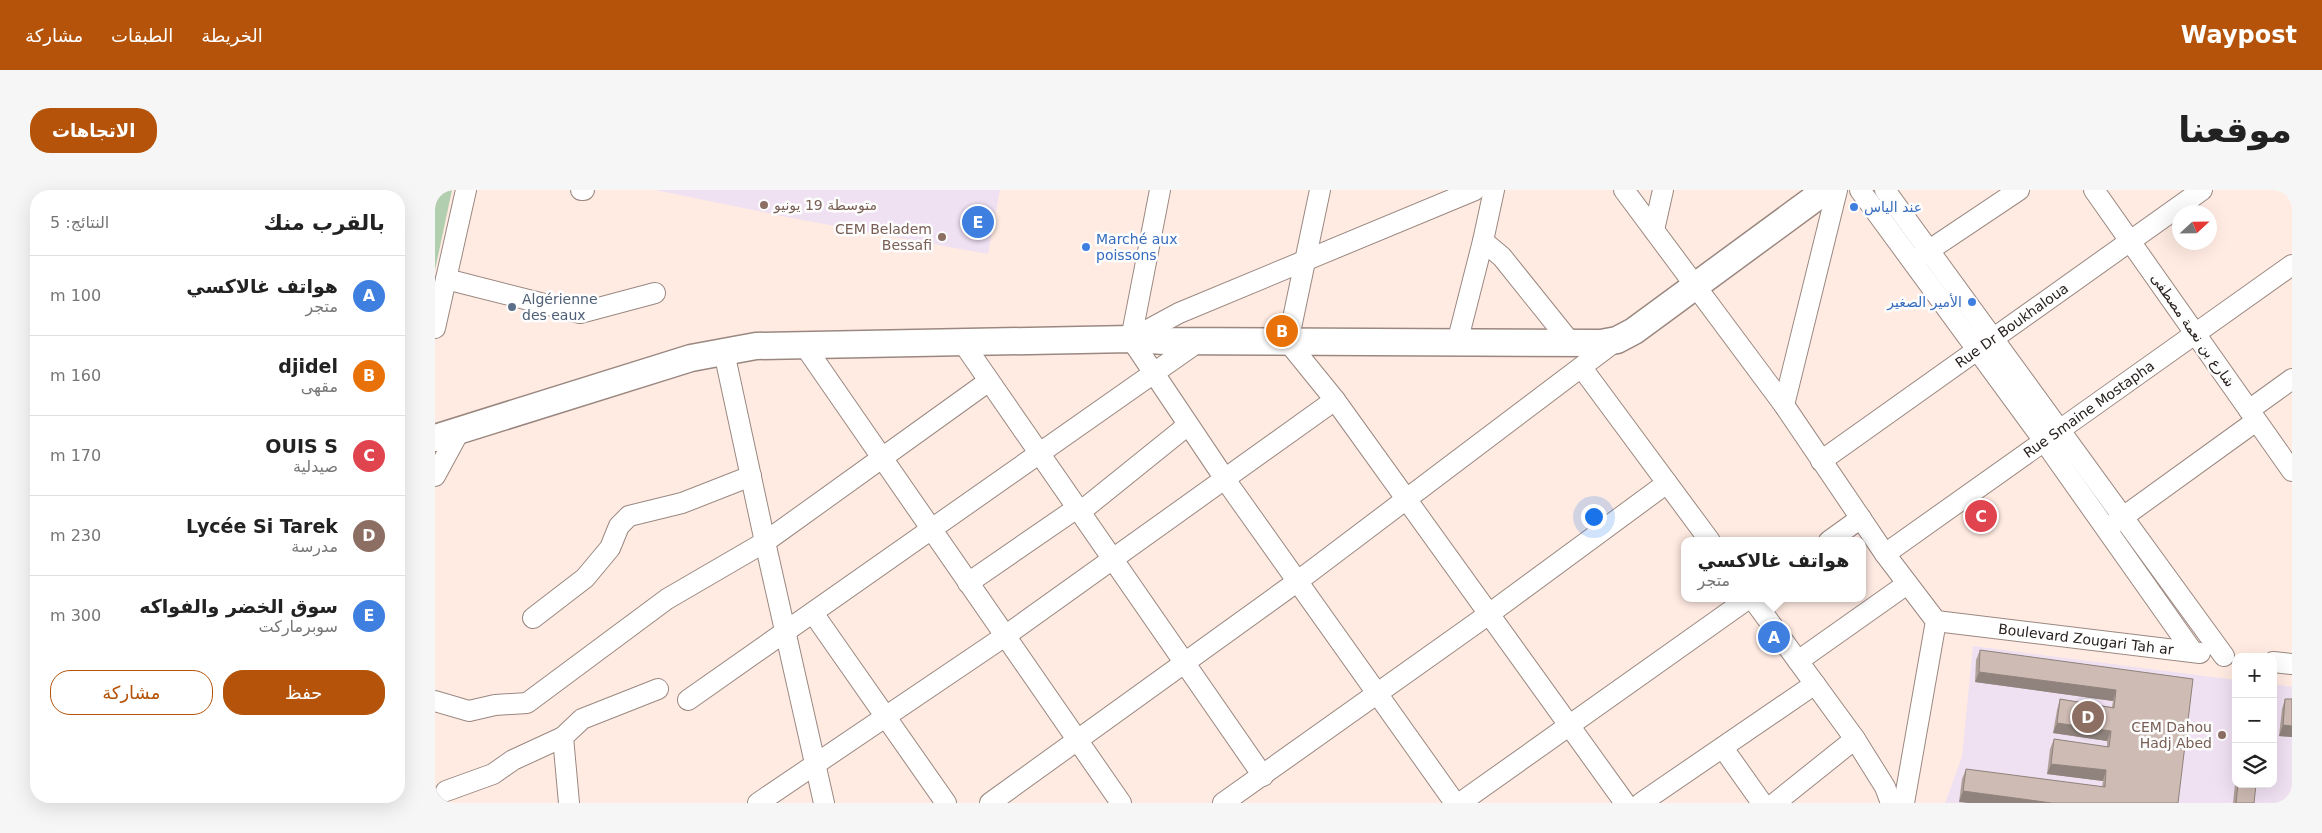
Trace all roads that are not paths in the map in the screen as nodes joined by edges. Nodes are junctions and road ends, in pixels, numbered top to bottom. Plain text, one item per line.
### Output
1 (466, 190) edge
2 (581, 190) edge
3 (584, 190) edge
4 (1159, 190) edge
5 (1320, 190) edge
6 (1475, 190) edge
7 (1495, 190) edge
8 (1624, 190) edge
9 (1663, 190) edge
10 (1826, 190) edge
11 (1837, 190) edge
12 (1860, 190) edge
13 (1885, 190) edge
14 (2019, 190) edge
15 (2094, 190) edge
16 (2202, 190) edge
17 (1654, 230) junction
18 (1483, 241) junction
19 (2130, 241) junction
20 (1921, 256) junction
21 (1305, 260) junction
22 (2292, 266) edge
23 (446, 279) junction
24 (1696, 285) junction
25 (655, 293) dead end
26 (435, 328) edge
27 (2195, 334) junction
28 (1131, 339) junction
29 (1617, 340) junction
30 (1198, 342) junction
31 (1289, 342) junction
32 (963, 343) junction
33 (1457, 343) junction
34 (1571, 343) junction
35 (804, 344) junction
36 (1986, 344) junction
37 (724, 352) junction
38 (1582, 368) junction
39 (1152, 374) junction
40 (2292, 379) edge
41 (989, 381) junction
42 (1335, 400) junction
43 (1784, 405) junction
44 (2253, 416) junction
45 (1188, 425) junction
46 (460, 430) junction
47 (2052, 435) junction
48 (435, 438) edge
49 (1040, 454) junction
50 (882, 459) junction
51 (1821, 461) junction
52 (2292, 471) edge
53 (435, 476) edge
54 (751, 476) junction
55 (1225, 478) junction
56 (1667, 482) junction
57 (1407, 500) junction
58 (1079, 510) junction
59 (2124, 517) junction
60 (1861, 518) junction
61 (2106, 529) junction
62 (932, 530) junction
63 (1707, 537) edge
64 (1835, 537) edge
65 (765, 542) junction
66 (1885, 554) junction
67 (1113, 559) junction
68 (1298, 581) junction
69 (968, 582) junction
70 (1907, 584) junction
71 (1745, 602) edge
72 (1754, 602) edge
73 (813, 613) junction
74 (1489, 614) junction
75 (533, 618) dead end
76 (1936, 621) junction
77 (785, 633) junction
78 (1005, 636) junction
79 (2193, 652) junction
80 (2230, 656) edge
81 (1799, 661) junction
82 (2277, 662) edge
83 (1185, 664) junction
84 (2292, 664) edge
85 (1815, 684) junction
86 (658, 688) dead end
87 (1377, 692) junction
88 (688, 700) dead end
89 (435, 701) edge
90 (886, 717) junction
91 (1569, 728) junction
92 (563, 737) junction
93 (1855, 738) junction
94 (1078, 741) junction
95 (1723, 748) junction
96 (814, 765) junction
97 (1263, 776) junction
98 (446, 791) dead end
99 (569, 803) edge
100 (758, 803) edge
101 (824, 803) edge
102 (947, 803) edge
103 (990, 803) edge
104 (1121, 803) edge
105 (1223, 803) edge
106 (1455, 803) edge
107 (1460, 803) edge
108 (1625, 803) edge
109 (1641, 803) edge
110 (1762, 803) edge
111 (1775, 803) edge
112 (1891, 803) edge
113 (1904, 803) edge

1 - 23 street
2 - 3 street
4 - 28 street
5 - 21 street
6 - 21 street
7 - 18 street
8 - 17 street
9 - 17 street
10 - 24 main road
11 - 43 street
12 - 20 street
13 - 20 street
14 - 20 street
15 - 19 street, شارع بن نعمة مصطفى
16 - 19 street, Rue Dr Boukhaloua
17 - 24 street
18 - 33 street
18 - 34 street
19 - 27 street, شارع بن نعمة مصطفى
19 - 36 street, Rue Dr Boukhaloua
20 - 36 street
21 - 28 street
21 - 31 street
22 - 27 street, Rue Smaine Mostapha
23 - 25 street
23 - 26 street
24 - 29 main road
24 - 43 street
27 - 44 street, شارع بن نعمة مصطفى
27 - 47 street, Rue Smaine Mostapha
28 - 30 main road
28 - 32 main road
28 - 39 street
29 - 34 main road
29 - 38 street
30 - 31 main road
30 - 39 street
31 - 33 main road
31 - 42 street
32 - 35 main road
32 - 41 street
33 - 34 main road
35 - 37 main road
35 - 50 street
36 - 47 street
36 - 51 street, Rue Dr Boukhaloua
37 - 46 main road
37 - 54 street
38 - 56 street
38 - 57 street
39 - 45 street
39 - 49 street
40 - 44 street
41 - 49 street
41 - 50 street
42 - 55 street
42 - 57 street
43 - 51 street
44 - 52 street, شارع بن نعمة مصطفى
44 - 59 street
45 - 55 street
45 - 58 street
46 - 48 main road
46 - 53 street
47 - 59 street
47 - 61 street
47 - 66 street, Rue Smaine Mostapha
49 - 58 street
49 - 62 street
50 - 62 street
50 - 65 street
51 - 60 street
54 - 65 street
54 - 75 street
55 - 67 street
55 - 68 street
56 - 63 street
56 - 74 street
57 - 68 street
57 - 74 street
58 - 67 street
58 - 69 street
59 - 61 street
59 - 80 street
60 - 64 street
60 - 66 street
61 - 79 street
62 - 69 street
62 - 73 street
65 - 77 street
65 - 89 street
66 - 70 street
67 - 78 street
67 - 83 street
68 - 83 street
68 - 87 street
69 - 78 street
70 - 76 street
70 - 81 street
71 - 91 street
72 - 81 street
73 - 77 street
73 - 90 street
74 - 87 street
74 - 91 street
76 - 79 street, Boulevard Zougari Tah ar
76 - 113 street
77 - 88 street
77 - 96 street
78 - 90 street
78 - 94 street
79 - 80 street, Boulevard Zougari Tah ar
81 - 85 street
82 - 84 street
83 - 94 street
83 - 97 street
85 - 93 street
85 - 95 street
86 - 92 street
87 - 97 street
87 - 106 street
90 - 96 street
90 - 102 street
91 - 107 street
91 - 108 street
92 - 98 street
92 - 99 street
93 - 111 street
93 - 112 street
94 - 103 street
94 - 104 street
95 - 109 street
95 - 110 street
96 - 100 street
96 - 101 street
97 - 105 street

